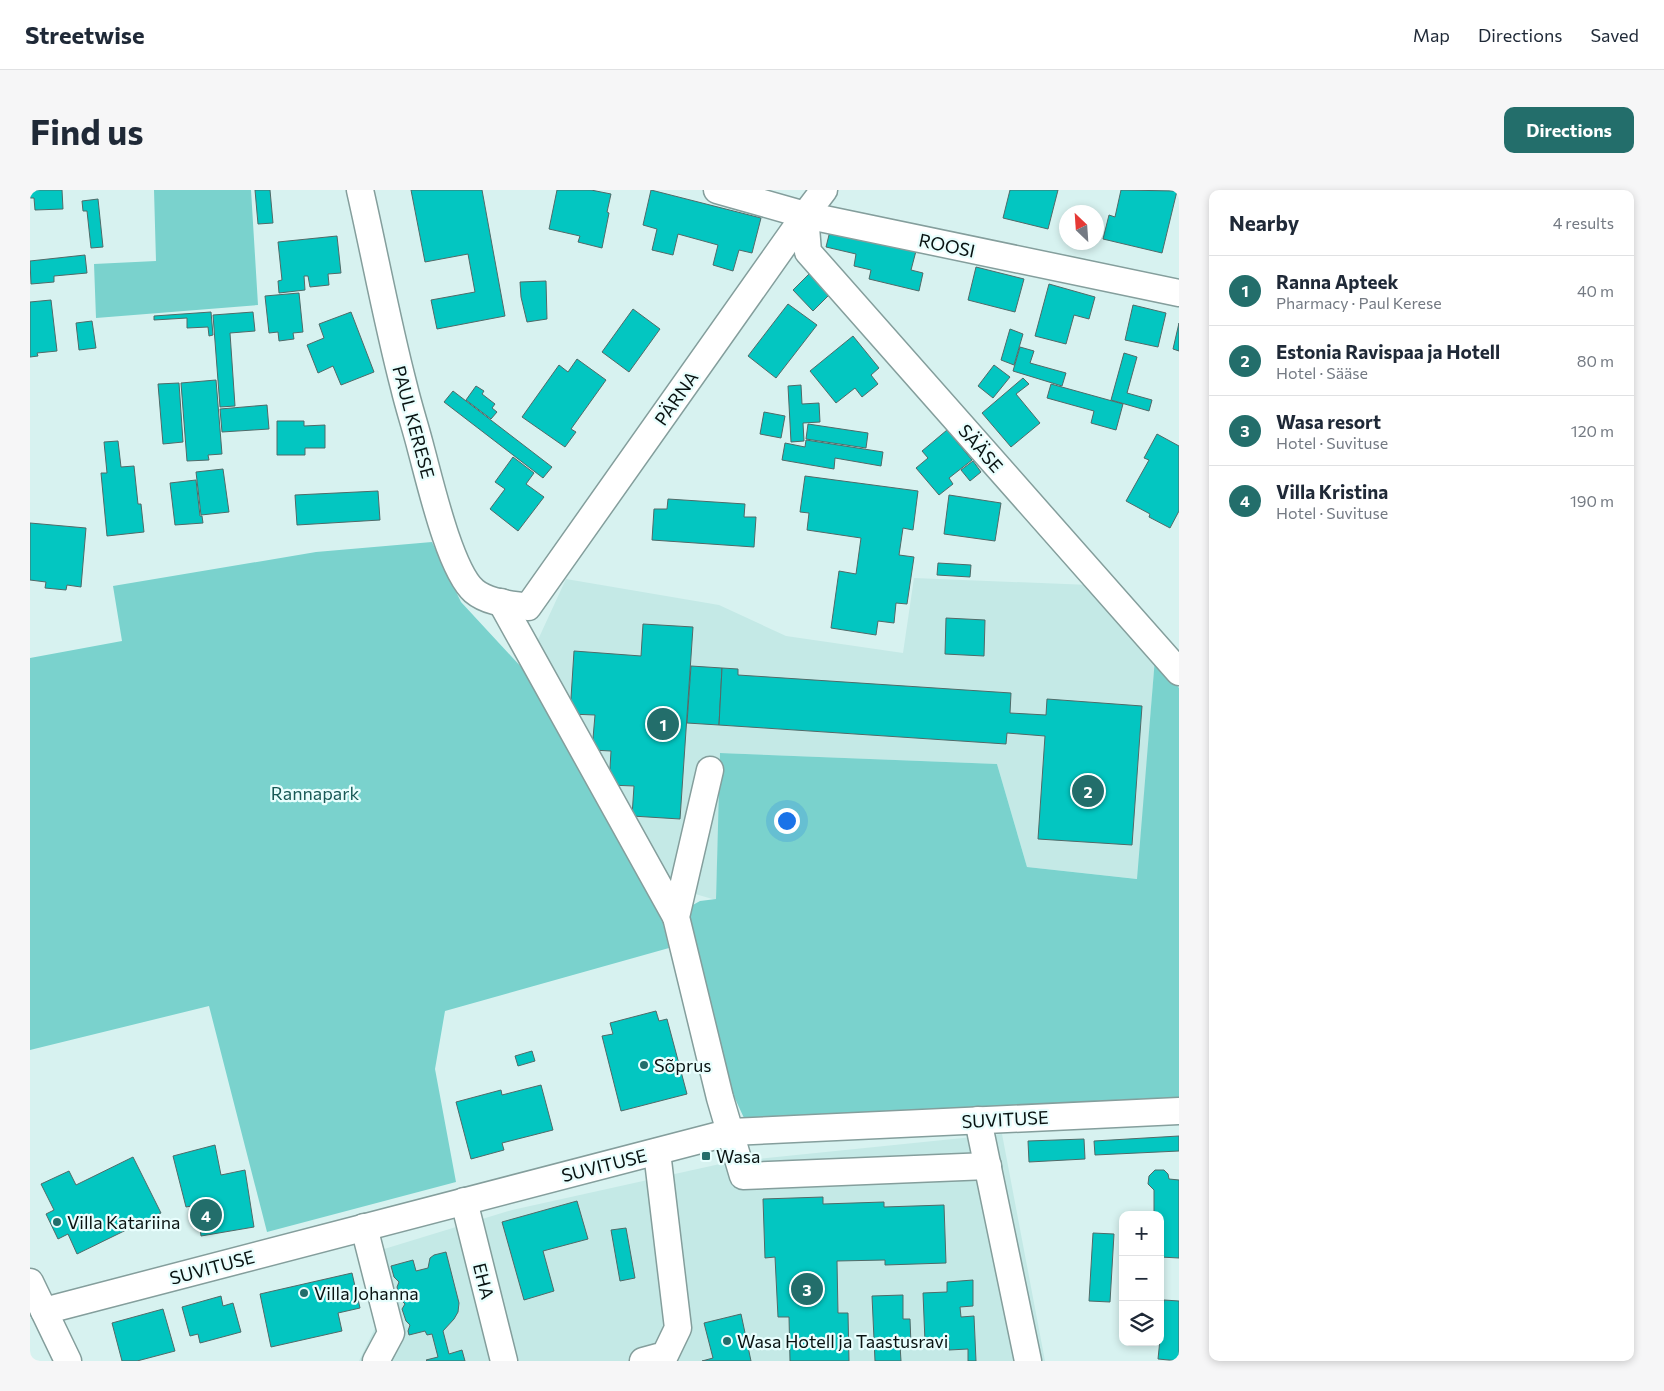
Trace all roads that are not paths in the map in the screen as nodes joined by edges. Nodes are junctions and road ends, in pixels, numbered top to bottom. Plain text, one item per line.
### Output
1 (360, 190) edge
2 (717, 190) edge
3 (824, 190) edge
4 (805, 215) junction
5 (1179, 293) edge
6 (501, 602) junction
7 (528, 607) joint
8 (1179, 672) edge
9 (710, 770) dead end
10 (676, 917) junction
11 (1179, 1111) edge
12 (978, 1120) junction
13 (731, 1132) junction
14 (657, 1152) junction
15 (988, 1166) junction
16 (464, 1201) junction
17 (364, 1228) junction
18 (30, 1282) edge
19 (44, 1311) junction
20 (68, 1361) edge
21 (376, 1361) edge
22 (504, 1361) edge
23 (643, 1361) edge
24 (1028, 1361) edge

1 - 6 street, PAUL KERESE
2 - 4 street, ROOSI
3 - 4 street, PÄRNA
4 - 5 street, ROOSI
4 - 7 street, PÄRNA
4 - 8 street, SÄÄSE
6 - 7 street, PAUL KERESE
6 - 10 street
9 - 10 street
10 - 13 street
11 - 12 street, SUVITUSE
12 - 13 street, SUVITUSE
12 - 15 street
13 - 14 street, SUVITUSE
13 - 15 street
14 - 16 street, SUVITUSE
14 - 23 street
15 - 24 street
16 - 17 street, SUVITUSE
16 - 22 street, EHA
17 - 19 street, SUVITUSE
17 - 21 street
18 - 19 street
19 - 20 street

